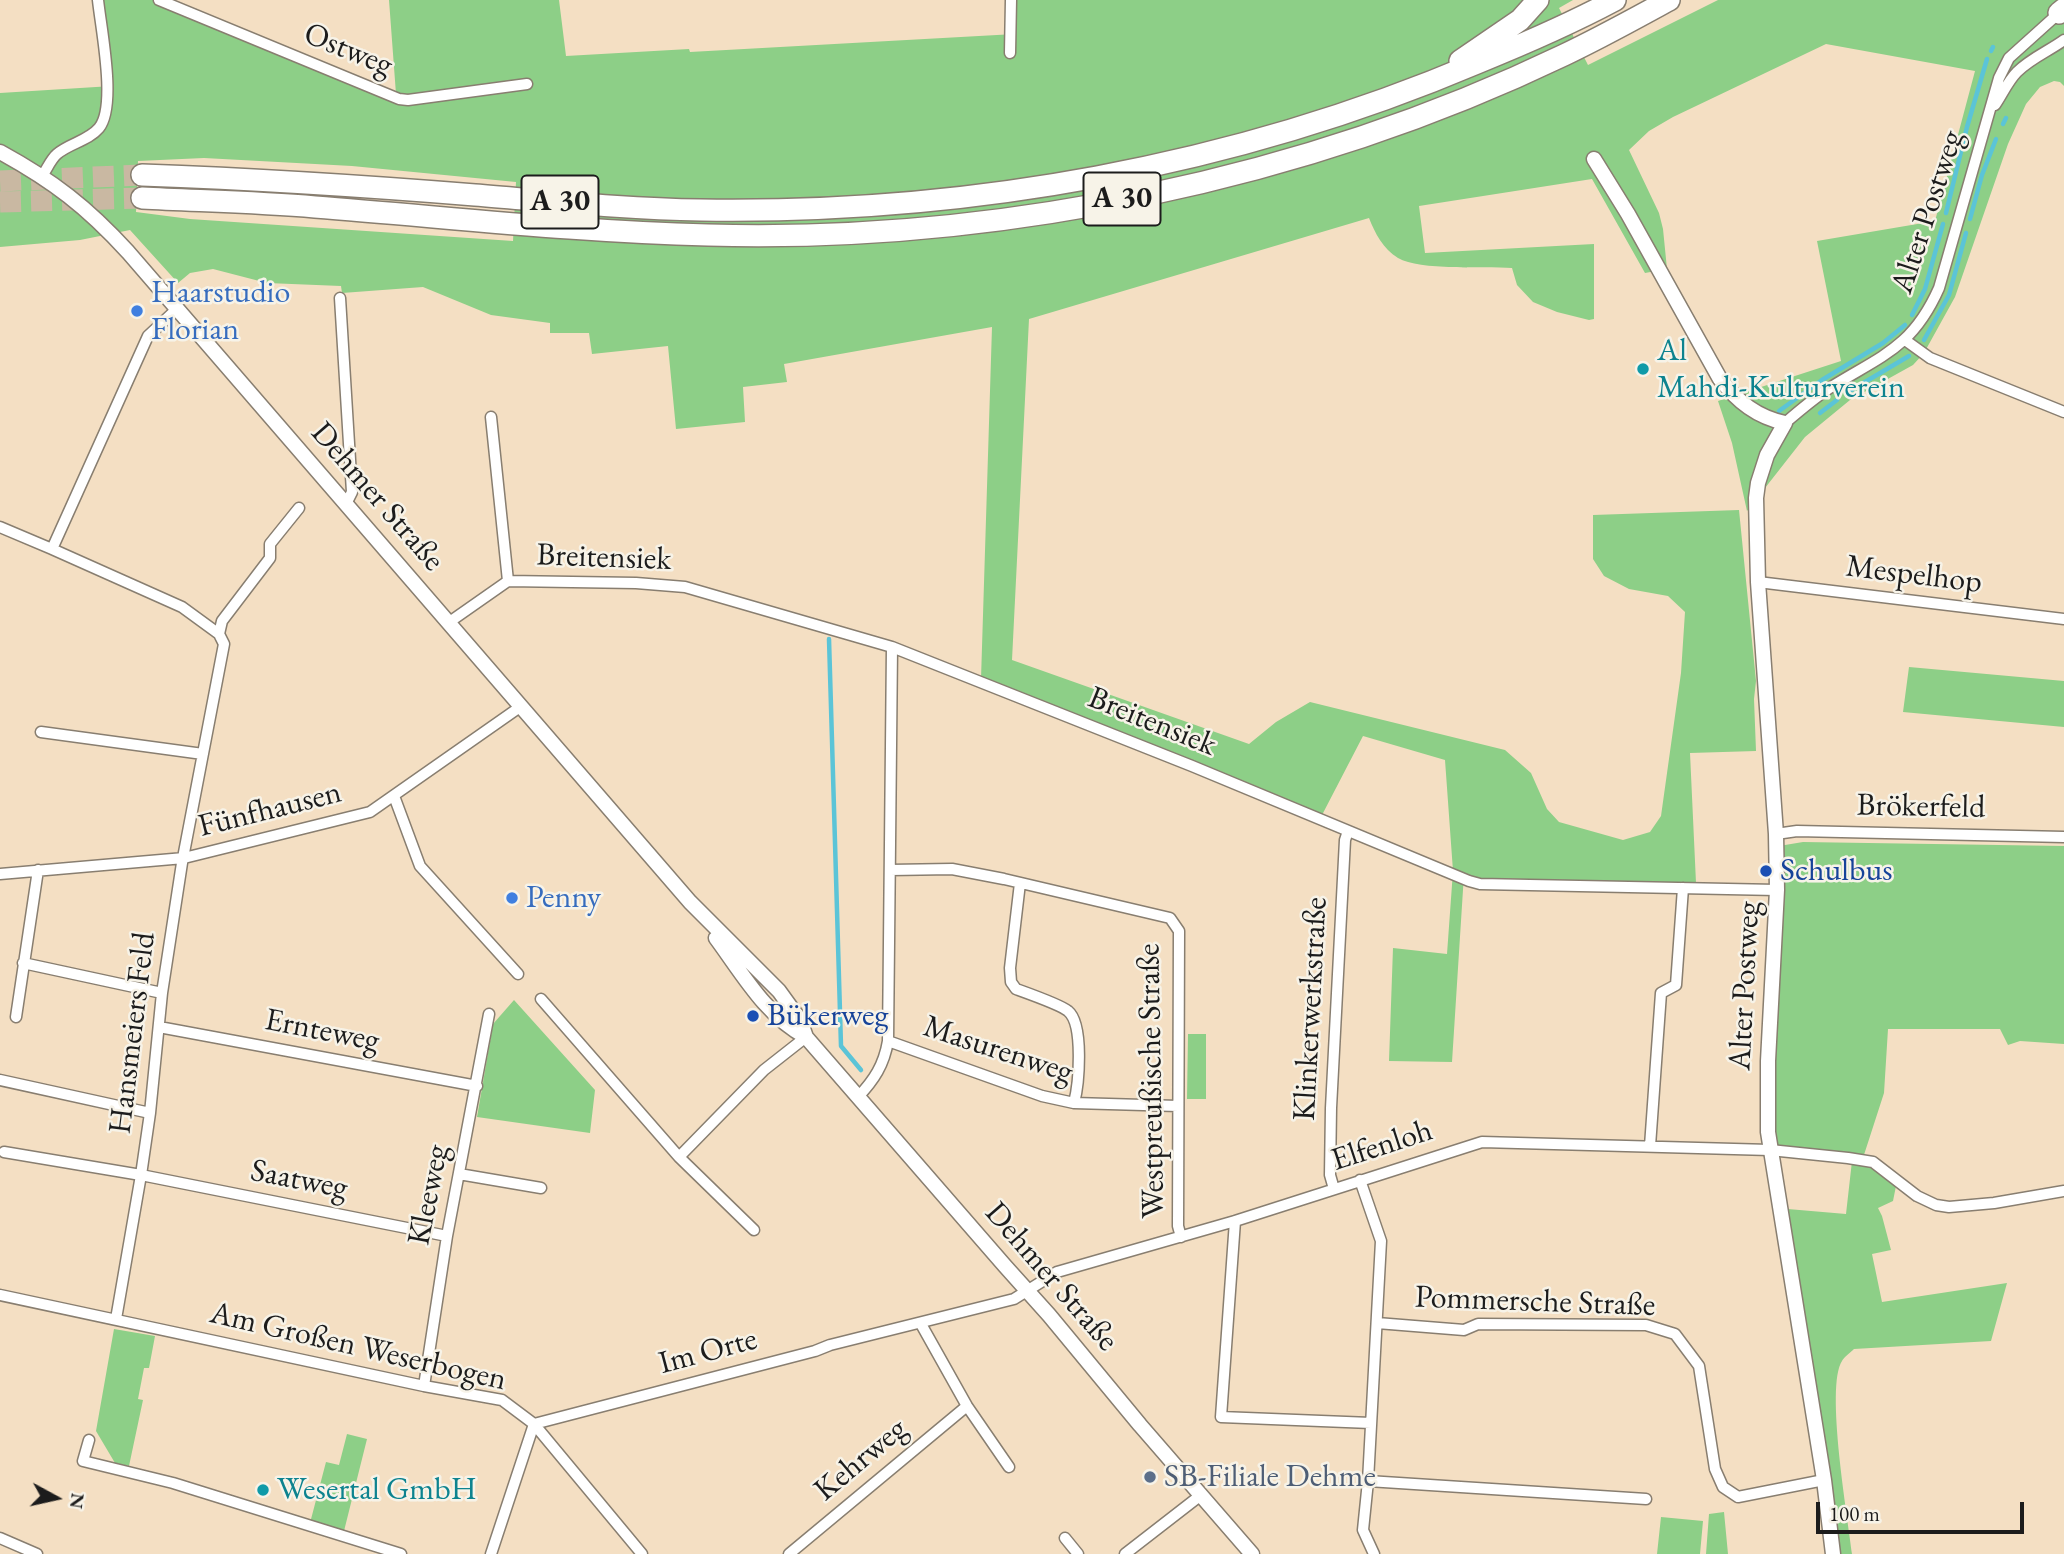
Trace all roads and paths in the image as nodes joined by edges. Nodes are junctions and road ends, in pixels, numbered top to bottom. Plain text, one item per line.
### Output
1 (97, 0) edge
2 (159, 0) edge
3 (1011, 0) edge
4 (1538, 0) edge
5 (1615, 0) edge
6 (1669, 0) edge
7 (2061, 11) edge
8 (2064, 40) edge
9 (1010, 53) dead end
10 (527, 84) dead end
11 (1427, 85) junction
12 (1988, 117) junction
13 (0, 152) edge
14 (1594, 159) dead end
15 (142, 175) tunnel mouth
16 (42, 176) junction
17 (142, 198) tunnel mouth
18 (340, 298) dead end
19 (177, 309) junction
20 (1905, 340) junction
21 (2064, 412) edge
22 (491, 417) dead end
23 (1785, 423) junction
24 (346, 504) junction
25 (299, 508) dead end
26 (0, 527) edge
27 (52, 549) junction
28 (508, 581) junction
29 (1758, 582) junction
30 (2064, 619) edge
31 (448, 624) junction
32 (219, 634) junction
33 (892, 647) junction
34 (520, 707) junction
35 (41, 733) dead end
36 (203, 754) junction
37 (394, 796) junction
38 (1348, 831) junction
39 (1776, 834) junction
40 (2064, 838) edge
41 (184, 858) junction
42 (37, 870) junction
43 (890, 870) junction
44 (0, 874) edge
45 (1020, 883) junction
46 (1683, 888) junction
47 (1777, 890) junction
48 (23, 963) junction
49 (519, 974) dead end
50 (162, 993) junction
51 (541, 999) dead end
52 (489, 1014) dead end
53 (16, 1017) dead end
54 (159, 1027) junction
55 (806, 1037) junction
56 (888, 1041) junction
57 (0, 1080) edge
58 (477, 1086) junction
59 (858, 1097) junction
60 (1074, 1103) junction
61 (1178, 1106) junction
62 (150, 1114) junction
63 (1650, 1146) junction
64 (1770, 1150) junction
65 (4, 1152) dead end
66 (680, 1157) junction
67 (459, 1174) junction
68 (141, 1175) junction
69 (1360, 1180) junction
70 (541, 1188) dead end
71 (1334, 1189) junction
72 (2064, 1191) edge
73 (1235, 1221) junction
74 (754, 1230) dead end
75 (447, 1236) junction
76 (1181, 1237) junction
77 (1026, 1291) junction
78 (0, 1295) edge
79 (116, 1319) junction
80 (1377, 1323) junction
81 (921, 1324) junction
82 (424, 1385) junction
83 (967, 1406) junction
84 (1371, 1423) junction
85 (534, 1424) junction
86 (89, 1440) dead end
87 (1009, 1467) dead end
88 (1824, 1480) junction
89 (1368, 1481) junction
90 (1201, 1495) junction
91 (1646, 1499) dead end
92 (0, 1538) edge
93 (1065, 1538) dead end
94 (37, 1554) edge
95 (401, 1554) edge
96 (491, 1554) edge
97 (642, 1554) edge
98 (789, 1554) edge
99 (1078, 1554) edge
100 (1125, 1554) edge
101 (1252, 1554) edge
102 (1374, 1554) edge
103 (1833, 1554) edge

1 - 16 street
2 - 10 street, Ostweg
3 - 9 street
4 - 11 highway
5 - 11 highway, A 30
6 - 17 highway, A 30
7 - 12 street, Alter Postweg
8 - 12 street, Alter Postweg
11 - 15 highway, A 30
12 - 20 street, Alter Postweg
13 - 16 street, Dehmer Straße
14 - 23 street
16 - 19 street, Dehmer Straße
18 - 24 street
19 - 24 street, Dehmer Straße
19 - 27 street
20 - 21 street
20 - 23 street, Alter Postweg
22 - 28 street, Breitensiek
23 - 29 street, Alter Postweg
24 - 31 street, Dehmer Straße
25 - 32 street
26 - 27 street
27 - 32 street
28 - 31 street, Breitensiek
28 - 33 street, Breitensiek
29 - 30 street, Mespelhop
29 - 39 street, Alter Postweg
31 - 34 street, Dehmer Straße
32 - 36 street, Hansmeiers Feld
33 - 38 street, Breitensiek
33 - 43 street
34 - 37 street, Fünfhausen
34 - 55 street, Dehmer Straße
35 - 36 street
36 - 41 street, Hansmeiers Feld
37 - 41 street, Fünfhausen
37 - 49 street
38 - 46 street, Breitensiek
38 - 71 street, Klinkerwerkstraße
39 - 40 street, Brökerfeld
39 - 47 street, Alter Postweg
41 - 42 street, Fünfhausen
41 - 50 street, Hansmeiers Feld
42 - 44 street, Fünfhausen
42 - 48 street
43 - 45 street, Westpreußische Straße
43 - 56 street
45 - 60 street
45 - 61 street, Westpreußische Straße
46 - 47 street, Breitensiek
46 - 63 street
47 - 64 street, Alter Postweg
48 - 50 street
48 - 53 street
50 - 54 street, Hansmeiers Feld
51 - 66 street
52 - 58 street, Kleeweg
54 - 58 street, Ernteweg
54 - 62 street, Hansmeiers Feld
55 - 59 street, Dehmer Straße
55 - 66 street
56 - 59 street
56 - 60 street, Masurenweg
57 - 62 street
58 - 67 street, Kleeweg
59 - 77 street, Dehmer Straße
60 - 61 street, Masurenweg
61 - 76 street, Westpreußische Straße
62 - 68 street, Hansmeiers Feld
63 - 64 street, Elfenloh
63 - 69 street, Elfenloh
64 - 72 street, Elfenloh
64 - 88 street, Alter Postweg
65 - 68 street, Saatweg
66 - 74 street
67 - 70 street
67 - 75 street, Kleeweg
68 - 75 street, Saatweg
68 - 79 street, Hansmeiers Feld
69 - 71 street, Elfenloh
69 - 80 street
71 - 73 street, Elfenloh
73 - 76 street, Elfenloh
73 - 84 street
75 - 82 street, Kleeweg
76 - 77 street, Elfenloh
77 - 81 street, Im Orte
77 - 90 street, Dehmer Straße
78 - 79 street, Am Großen Weserbogen
79 - 82 street, Am Großen Weserbogen
80 - 84 street
80 - 88 street, Pommersche Straße
81 - 83 street
81 - 85 street, Im Orte
82 - 85 street, Am Großen Weserbogen
83 - 87 street
83 - 98 street, Kehrweg
84 - 89 street
85 - 96 street
85 - 97 street, Am Großen Weserbogen
86 - 95 street
88 - 103 street, Alter Postweg
89 - 91 street
89 - 102 street
90 - 100 street
90 - 101 street, Dehmer Straße
92 - 94 street
93 - 99 street

